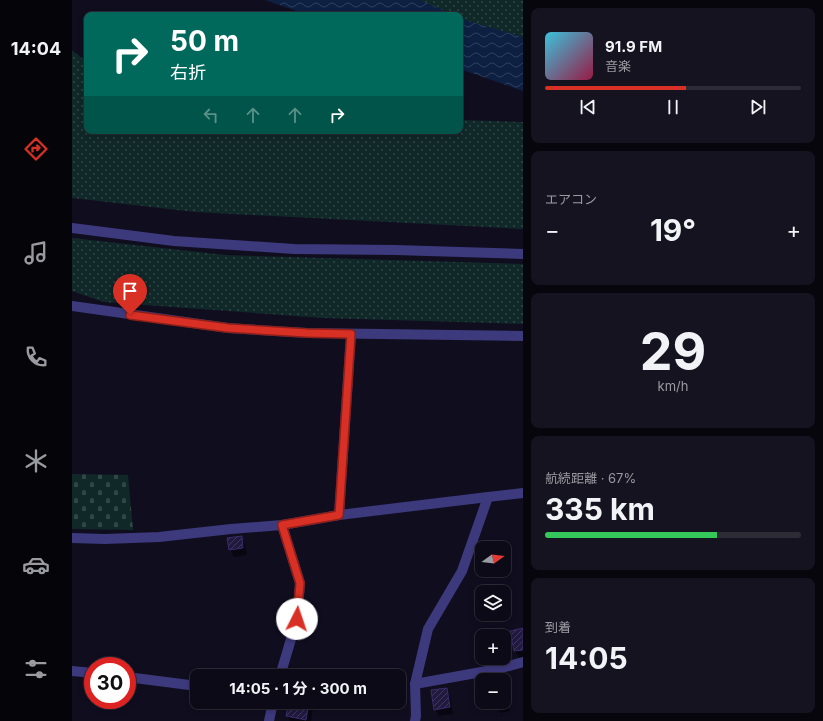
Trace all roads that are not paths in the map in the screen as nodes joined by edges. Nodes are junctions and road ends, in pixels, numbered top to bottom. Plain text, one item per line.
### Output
1 (72, 228) edge
2 (523, 254) edge
3 (72, 306) edge
4 (351, 334) junction
5 (523, 336) edge
6 (523, 493) edge
7 (488, 497) junction
8 (339, 515) junction
9 (282, 525) junction
10 (72, 538) edge
11 (523, 662) edge
12 (282, 669) edge
13 (72, 671) edge
14 (84, 672) edge
15 (136, 678) edge
16 (415, 684) junction
17 (190, 685) edge
18 (272, 709) edge
19 (269, 721) edge
20 (416, 721) edge

1 - 2 street
3 - 4 street
4 - 5 street
4 - 8 street
6 - 7 street
7 - 8 street
7 - 16 street
8 - 9 street
9 - 10 street
9 - 12 street
11 - 16 street
13 - 14 street
15 - 17 street
16 - 20 street
18 - 19 street

